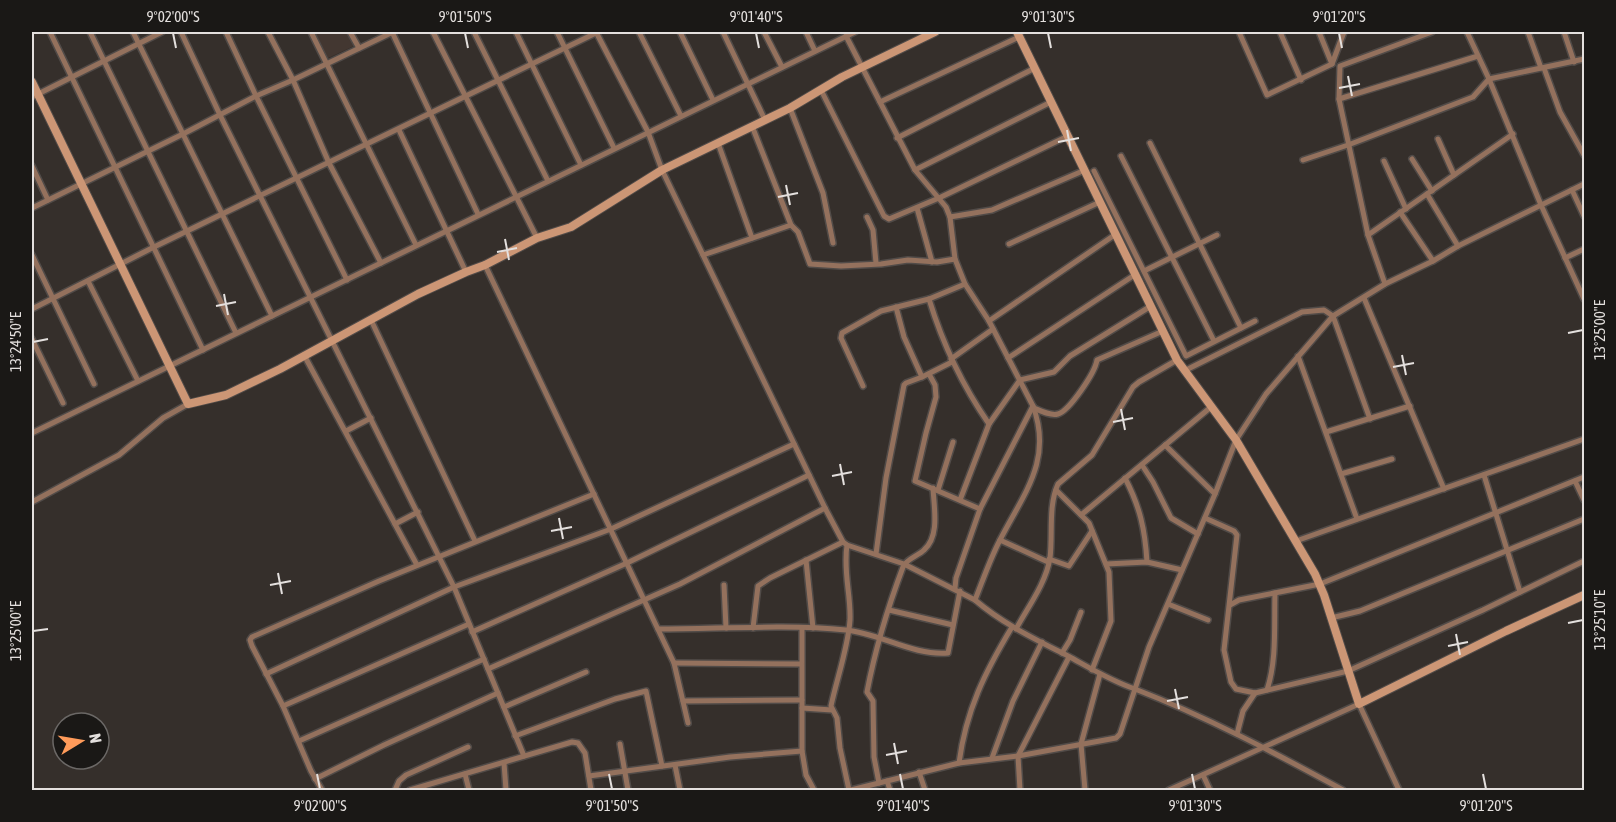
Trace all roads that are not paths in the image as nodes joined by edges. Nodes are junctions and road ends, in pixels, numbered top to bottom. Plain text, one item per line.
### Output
1 (50, 32) edge
2 (90, 32) edge
3 (133, 32) edge
4 (162, 32) edge
5 (181, 32) edge
6 (226, 32) edge
7 (268, 32) edge
8 (311, 32) edge
9 (350, 32) edge
10 (393, 32) edge
11 (434, 32) edge
12 (474, 32) edge
13 (516, 32) edge
14 (557, 32) edge
15 (598, 32) edge
16 (639, 32) edge
17 (680, 32) edge
18 (723, 32) edge
19 (764, 32) edge
20 (806, 32) edge
21 (934, 32) edge
22 (1239, 32) edge
23 (1280, 32) edge
24 (1319, 32) edge
25 (1344, 32) edge
26 (1432, 32) edge
27 (1467, 32) edge
28 (1528, 32) edge
29 (1564, 32) edge
30 (850, 33) edge
31 (1018, 34) edge
32 (139, 43) junction
33 (359, 48) junction
34 (565, 48) junction
35 (815, 51) junction
36 (1478, 56) junction
37 (1584, 59) edge
38 (104, 60) junction
39 (1574, 62) junction
40 (327, 64) junction
41 (1332, 64) junction
42 (532, 65) junction
43 (782, 67) junction
44 (863, 67) junction
45 (1035, 68) junction
46 (1543, 68) junction
47 (70, 76) junction
48 (1489, 79) junction
49 (1301, 80) junction
50 (292, 81) junction
51 (499, 81) junction
52 (32, 82) edge
53 (749, 83) junction
54 (821, 90) junction
55 (34, 95) edge
56 (256, 96) junction
57 (466, 97) junction
58 (1339, 99) junction
59 (713, 100) junction
60 (880, 102) junction
61 (1051, 102) junction
62 (790, 108) junction
63 (432, 113) junction
64 (220, 115) junction
65 (681, 116) junction
66 (765, 120) junction
67 (752, 126) junction
68 (399, 130) junction
69 (648, 132) junction
70 (183, 134) junction
71 (1512, 135) junction
72 (1068, 136) junction
73 (897, 138) junction
74 (1438, 139) dead end
75 (1150, 142) dead end
76 (718, 143) junction
77 (367, 145) junction
78 (1348, 146) junction
79 (614, 148) junction
80 (148, 151) junction
81 (1584, 155) edge
82 (1122, 156) dead end
83 (1412, 159) dead end
84 (1303, 160) dead end
85 (1384, 161) dead end
86 (329, 163) junction
87 (580, 165) junction
88 (32, 166) edge
89 (116, 167) junction
90 (662, 170) junction
91 (915, 170) junction
92 (1085, 170) junction
93 (1094, 171) dead end
94 (1454, 175) junction
95 (297, 179) junction
96 (548, 181) junction
97 (82, 183) junction
98 (1584, 184) edge
99 (1572, 190) junction
100 (1430, 192) junction
101 (261, 196) junction
102 (515, 197) junction
103 (939, 198) junction
104 (48, 200) junction
105 (1100, 202) junction
106 (1541, 205) junction
107 (32, 208) edge
108 (916, 208) junction
109 (1403, 210) junction
110 (478, 214) junction
111 (222, 215) junction
112 (1584, 216) edge
113 (867, 217) dead end
114 (950, 218) junction
115 (791, 225) junction
116 (447, 232) junction
117 (186, 233) junction
118 (1116, 234) junction
119 (1217, 235) dead end
120 (1368, 235) junction
121 (537, 238) junction
122 (752, 238) junction
123 (833, 243) dead end
124 (1200, 243) junction
125 (1009, 244) dead end
126 (416, 245) junction
127 (1458, 246) junction
128 (154, 248) junction
129 (1584, 249) edge
130 (32, 255) edge
131 (703, 255) junction
132 (1173, 257) junction
133 (1565, 258) junction
134 (955, 259) junction
135 (1433, 261) junction
136 (932, 262) junction
137 (381, 263) junction
138 (876, 263) junction
139 (121, 265) junction
140 (485, 265) junction
141 (466, 272) junction
142 (1140, 273) junction
143 (88, 280) junction
144 (347, 280) junction
145 (965, 284) junction
146 (1385, 284) junction
147 (310, 297) junction
148 (52, 298) junction
149 (1365, 298) junction
150 (1584, 299) edge
151 (929, 300) junction
152 (1151, 306) junction
153 (896, 307) junction
154 (32, 309) edge
155 (272, 316) junction
156 (1333, 316) junction
157 (372, 321) junction
158 (989, 321) junction
159 (1255, 321) dead end
160 (1241, 328) junction
161 (993, 329) junction
162 (1163, 331) junction
163 (236, 333) junction
164 (32, 339) edge
165 (332, 340) junction
166 (1214, 341) junction
167 (203, 350) junction
168 (304, 356) junction
169 (1298, 356) junction
170 (1008, 358) junction
171 (1177, 360) junction
172 (951, 361) junction
173 (171, 366) junction
174 (1184, 371) junction
175 (929, 374) junction
176 (922, 377) junction
177 (1020, 380) junction
178 (138, 381) junction
179 (94, 384) dead end
180 (863, 386) dead end
181 (63, 403) dead end
182 (188, 404) junction
183 (1410, 406) junction
184 (1034, 407) junction
185 (1211, 407) junction
186 (371, 418) junction
187 (1370, 418) junction
188 (989, 424) junction
189 (346, 431) junction
190 (1326, 432) junction
191 (32, 433) edge
192 (1584, 439) edge
193 (1236, 440) junction
194 (953, 442) dead end
195 (794, 444) junction
196 (1165, 445) junction
197 (1392, 459) dead end
198 (1142, 465) junction
199 (1341, 474) junction
200 (809, 475) junction
201 (1484, 475) junction
202 (1584, 477) edge
203 (1125, 478) junction
204 (1575, 481) junction
205 (935, 489) junction
206 (1444, 489) junction
207 (1056, 490) junction
208 (594, 494) junction
209 (1215, 494) junction
210 (960, 500) junction
211 (1584, 500) edge
212 (32, 502) edge
213 (825, 508) junction
214 (980, 509) junction
215 (418, 512) junction
216 (1496, 514) junction
217 (1081, 515) junction
218 (1205, 518) junction
219 (1357, 519) junction
220 (1584, 519) edge
221 (395, 524) junction
222 (611, 529) junction
223 (1092, 531) junction
224 (1198, 534) junction
225 (1000, 540) junction
226 (1296, 541) junction
227 (475, 542) junction
228 (845, 544) junction
229 (1508, 549) junction
230 (876, 554) junction
231 (439, 556) junction
232 (806, 560) junction
233 (1049, 561) junction
234 (1584, 561) edge
235 (1147, 562) junction
236 (627, 563) junction
237 (904, 564) junction
238 (1106, 564) junction
239 (417, 565) junction
240 (1182, 570) junction
241 (1320, 584) junction
242 (724, 585) dead end
243 (454, 587) junction
244 (958, 590) junction
245 (1520, 592) junction
246 (1275, 593) junction
247 (1584, 595) edge
248 (643, 600) junction
249 (975, 600) junction
250 (1168, 604) junction
251 (1230, 605) junction
252 (889, 610) junction
253 (1081, 612) dead end
254 (1331, 618) junction
255 (1208, 620) dead end
256 (469, 624) junction
257 (953, 625) junction
258 (726, 628) junction
259 (753, 628) junction
260 (802, 628) junction
261 (813, 628) junction
262 (1014, 628) junction
263 (658, 629) junction
264 (849, 630) junction
265 (472, 632) junction
266 (880, 640) junction
267 (1042, 642) junction
268 (1062, 653) junction
269 (1069, 657) junction
270 (484, 659) junction
271 (674, 663) junction
272 (801, 664) junction
273 (488, 669) junction
274 (1092, 670) junction
275 (1348, 671) junction
276 (586, 672) dead end
277 (266, 674) junction
278 (1100, 674) junction
279 (1135, 689) junction
280 (1267, 690) junction
281 (498, 693) junction
282 (1255, 693) junction
283 (802, 700) junction
284 (683, 701) junction
285 (1359, 704) junction
286 (283, 706) junction
287 (504, 707) junction
288 (802, 708) junction
289 (832, 710) junction
290 (688, 723) dead end
291 (1238, 734) junction
292 (515, 736) junction
293 (299, 741) junction
294 (620, 744) dead end
295 (1081, 744) junction
296 (468, 747) dead end
297 (1264, 747) junction
298 (802, 751) junction
299 (524, 756) junction
300 (1018, 756) junction
301 (992, 758) junction
302 (504, 763) junction
303 (959, 763) junction
304 (675, 765) junction
305 (662, 766) junction
306 (625, 771) junction
307 (919, 772) junction
308 (465, 774) junction
309 (1203, 775) junction
310 (589, 776) junction
311 (315, 779) junction
312 (887, 781) junction
313 (879, 783) junction
314 (426, 788) edge
315 (322, 790) edge
316 (395, 790) edge
317 (410, 790) edge
318 (469, 790) edge
319 (506, 790) edge
320 (591, 790) edge
321 (628, 790) edge
322 (680, 790) edge
323 (811, 790) edge
324 (850, 790) edge
325 (890, 790) edge
326 (925, 790) edge
327 (1020, 790) edge
328 (1085, 790) edge
329 (1169, 790) edge
330 (1210, 790) edge
331 (1343, 790) edge
332 (1399, 790) edge

1 - 47 street
2 - 38 street
3 - 32 street
4 - 32 street
5 - 64 street
6 - 56 street
7 - 50 street
8 - 40 street
9 - 33 street
10 - 33 street
10 - 63 street
11 - 57 street
12 - 51 street
13 - 42 street
14 - 34 street
15 - 34 street
15 - 69 street
16 - 65 street
17 - 59 street
18 - 53 street
19 - 43 street
20 - 35 street
21 - 44 street
22 - 49 street
23 - 49 street
24 - 41 street
25 - 41 street
26 - 58 street
27 - 36 street
28 - 46 street
29 - 39 street
30 - 35 street
30 - 44 street
31 - 45 street
31 - 60 street
32 - 38 street
32 - 70 street
33 - 40 street
34 - 42 street
34 - 79 street
35 - 43 street
36 - 48 street
36 - 58 street
37 - 39 street
38 - 47 street
38 - 80 street
39 - 46 street
40 - 50 street
40 - 77 street
41 - 49 street
42 - 51 street
42 - 87 street
43 - 53 street
44 - 54 street
44 - 60 street
45 - 61 street
45 - 73 street
46 - 48 street
46 - 81 street
47 - 55 street
47 - 89 street
48 - 71 street
48 - 78 street
50 - 56 street
50 - 86 street
51 - 57 street
51 - 96 street
52 - 55 street
53 - 59 street
53 - 66 street
54 - 62 street
54 - 108 street
55 - 97 street
56 - 64 street
56 - 95 street
57 - 63 street
57 - 102 street
58 - 78 street
59 - 65 street
60 - 73 street
61 - 72 street
61 - 91 street
62 - 66 street
62 - 123 street
63 - 68 street
63 - 110 street
64 - 70 street
64 - 101 street
65 - 69 street
66 - 67 street
67 - 76 street
67 - 115 street
68 - 77 street
68 - 116 street
69 - 79 street
69 - 90 street
70 - 80 street
70 - 111 street
71 - 94 street
71 - 106 street
72 - 92 street
72 - 103 street
73 - 91 street
74 - 94 street
75 - 124 street
76 - 90 street
76 - 122 street
77 - 86 street
77 - 126 street
78 - 84 street
78 - 120 street
79 - 87 street
80 - 89 street
80 - 117 street
82 - 132 street
83 - 100 street
85 - 109 street
86 - 95 street
86 - 137 street
87 - 96 street
88 - 104 street
89 - 97 street
89 - 128 street
90 - 121 street
90 - 131 street
91 - 103 street
92 - 105 street
92 - 114 street
93 - 142 street
94 - 100 street
95 - 101 street
95 - 144 street
96 - 102 street
97 - 104 street
97 - 139 street
98 - 99 street
99 - 106 street
99 - 112 street
100 - 109 street
100 - 127 street
101 - 111 street
101 - 147 street
102 - 110 street
102 - 121 street
103 - 108 street
103 - 114 street
104 - 107 street
105 - 118 street
105 - 125 street
106 - 127 street
106 - 133 street
108 - 136 street
109 - 120 street
109 - 135 street
110 - 116 street
111 - 117 street
111 - 155 street
113 - 138 street
114 - 134 street
115 - 122 street
115 - 138 street
116 - 126 street
116 - 141 street
117 - 128 street
117 - 163 street
118 - 142 street
118 - 158 street
119 - 124 street
120 - 146 street
121 - 140 street
122 - 131 street
124 - 132 street
124 - 160 street
126 - 137 street
127 - 135 street
128 - 139 street
128 - 167 street
129 - 133 street
130 - 148 street
131 - 195 street
132 - 142 street
132 - 166 street
133 - 150 street
134 - 136 street
134 - 145 street
135 - 146 street
136 - 138 street
137 - 144 street
139 - 143 street
139 - 173 street
140 - 141 street
140 - 208 street
141 - 157 street
142 - 152 street
142 - 166 street
142 - 170 street
143 - 148 street
143 - 178 street
144 - 147 street
145 - 151 street
145 - 158 street
146 - 149 street
147 - 155 street
147 - 165 street
148 - 154 street
148 - 179 street
149 - 156 street
149 - 183 street
151 - 153 street
151 - 172 street
152 - 162 street
152 - 177 street
153 - 176 street
153 - 180 street
155 - 163 street
156 - 169 street
156 - 174 street
156 - 187 street
157 - 165 street
157 - 227 street
158 - 161 street
159 - 160 street
160 - 166 street
161 - 170 street
161 - 172 street
162 - 171 street
162 - 184 street
163 - 167 street
164 - 181 street
165 - 168 street
165 - 186 street
167 - 173 street
168 - 182 street
168 - 189 street
169 - 190 street
169 - 193 street
170 - 177 street
171 - 174 street
171 - 207 street
172 - 175 street
172 - 188 street
173 - 178 street
173 - 182 street
174 - 185 street
175 - 176 street
175 - 205 street
176 - 230 street
177 - 184 street
177 - 188 street
178 - 191 street
182 - 212 street
183 - 187 street
183 - 206 street
184 - 214 street
184 - 225 street
185 - 193 street
185 - 196 street
186 - 189 street
186 - 215 street
187 - 190 street
188 - 210 street
189 - 221 street
190 - 199 street
192 - 201 street
193 - 209 street
193 - 226 street
194 - 205 street
195 - 200 street
195 - 222 street
196 - 198 street
196 - 209 street
197 - 199 street
198 - 203 street
198 - 224 street
199 - 219 street
200 - 213 street
200 - 236 street
201 - 206 street
201 - 216 street
202 - 204 street
203 - 217 street
203 - 235 street
204 - 211 street
204 - 216 street
205 - 210 street
205 - 237 street
206 - 219 street
207 - 217 street
207 - 233 street
208 - 222 street
208 - 227 street
209 - 218 street
210 - 214 street
213 - 228 street
213 - 248 street
214 - 244 street
215 - 221 street
215 - 231 street
216 - 229 street
216 - 241 street
217 - 223 street
218 - 224 street
218 - 251 street
219 - 226 street
220 - 229 street
221 - 239 street
222 - 236 street
222 - 243 street
223 - 233 street
223 - 238 street
224 - 240 street
225 - 233 street
225 - 249 street
226 - 241 street
227 - 231 street
228 - 230 street
228 - 232 street
228 - 264 street
229 - 245 street
229 - 254 street
230 - 237 street
231 - 239 street
231 - 243 street
232 - 259 street
232 - 261 street
233 - 262 street
234 - 245 street
235 - 238 street
235 - 240 street
236 - 248 street
236 - 265 street
237 - 244 street
237 - 252 street
238 - 274 street
239 - 277 street
240 - 250 street
241 - 246 street
241 - 254 street
242 - 258 street
243 - 256 street
243 - 277 street
244 - 249 street
244 - 257 street
245 - 275 street
246 - 251 street
246 - 280 street
247 - 285 street
248 - 263 street
248 - 273 street
249 - 262 street
250 - 255 street
250 - 279 street
251 - 282 street
252 - 257 street
252 - 266 street
253 - 268 street
254 - 275 street
256 - 265 street
256 - 286 street
257 - 266 street
258 - 259 street
258 - 263 street
259 - 260 street
260 - 261 street
260 - 272 street
261 - 264 street
262 - 267 street
262 - 303 street
263 - 271 street
264 - 266 street
264 - 289 street
265 - 270 street
266 - 313 street
267 - 268 street
267 - 301 street
268 - 269 street
269 - 274 street
269 - 300 street
270 - 273 street
270 - 293 street
271 - 272 street
271 - 284 street
272 - 283 street
273 - 281 street
274 - 278 street
275 - 280 street
275 - 285 street
276 - 287 street
277 - 286 street
278 - 279 street
278 - 295 street
279 - 291 street
279 - 295 street
280 - 282 street
281 - 287 street
281 - 311 street
282 - 291 street
283 - 284 street
283 - 288 street
284 - 290 street
285 - 297 street
285 - 332 street
286 - 293 street
287 - 292 street
288 - 289 street
288 - 298 street
289 - 324 street
291 - 297 street
292 - 299 street
292 - 305 street
293 - 311 street
294 - 306 street
295 - 300 street
295 - 328 street
296 - 316 street
297 - 309 street
297 - 331 street
298 - 304 street
298 - 323 street
299 - 302 street
299 - 310 street
300 - 301 street
300 - 327 street
301 - 303 street
302 - 308 street
302 - 319 street
303 - 307 street
304 - 305 street
304 - 322 street
305 - 306 street
306 - 310 street
306 - 321 street
307 - 312 street
307 - 326 street
308 - 314 street
308 - 318 street
309 - 329 street
309 - 330 street
310 - 320 street
311 - 315 street
312 - 313 street
312 - 325 street
313 - 324 street
314 - 317 street

